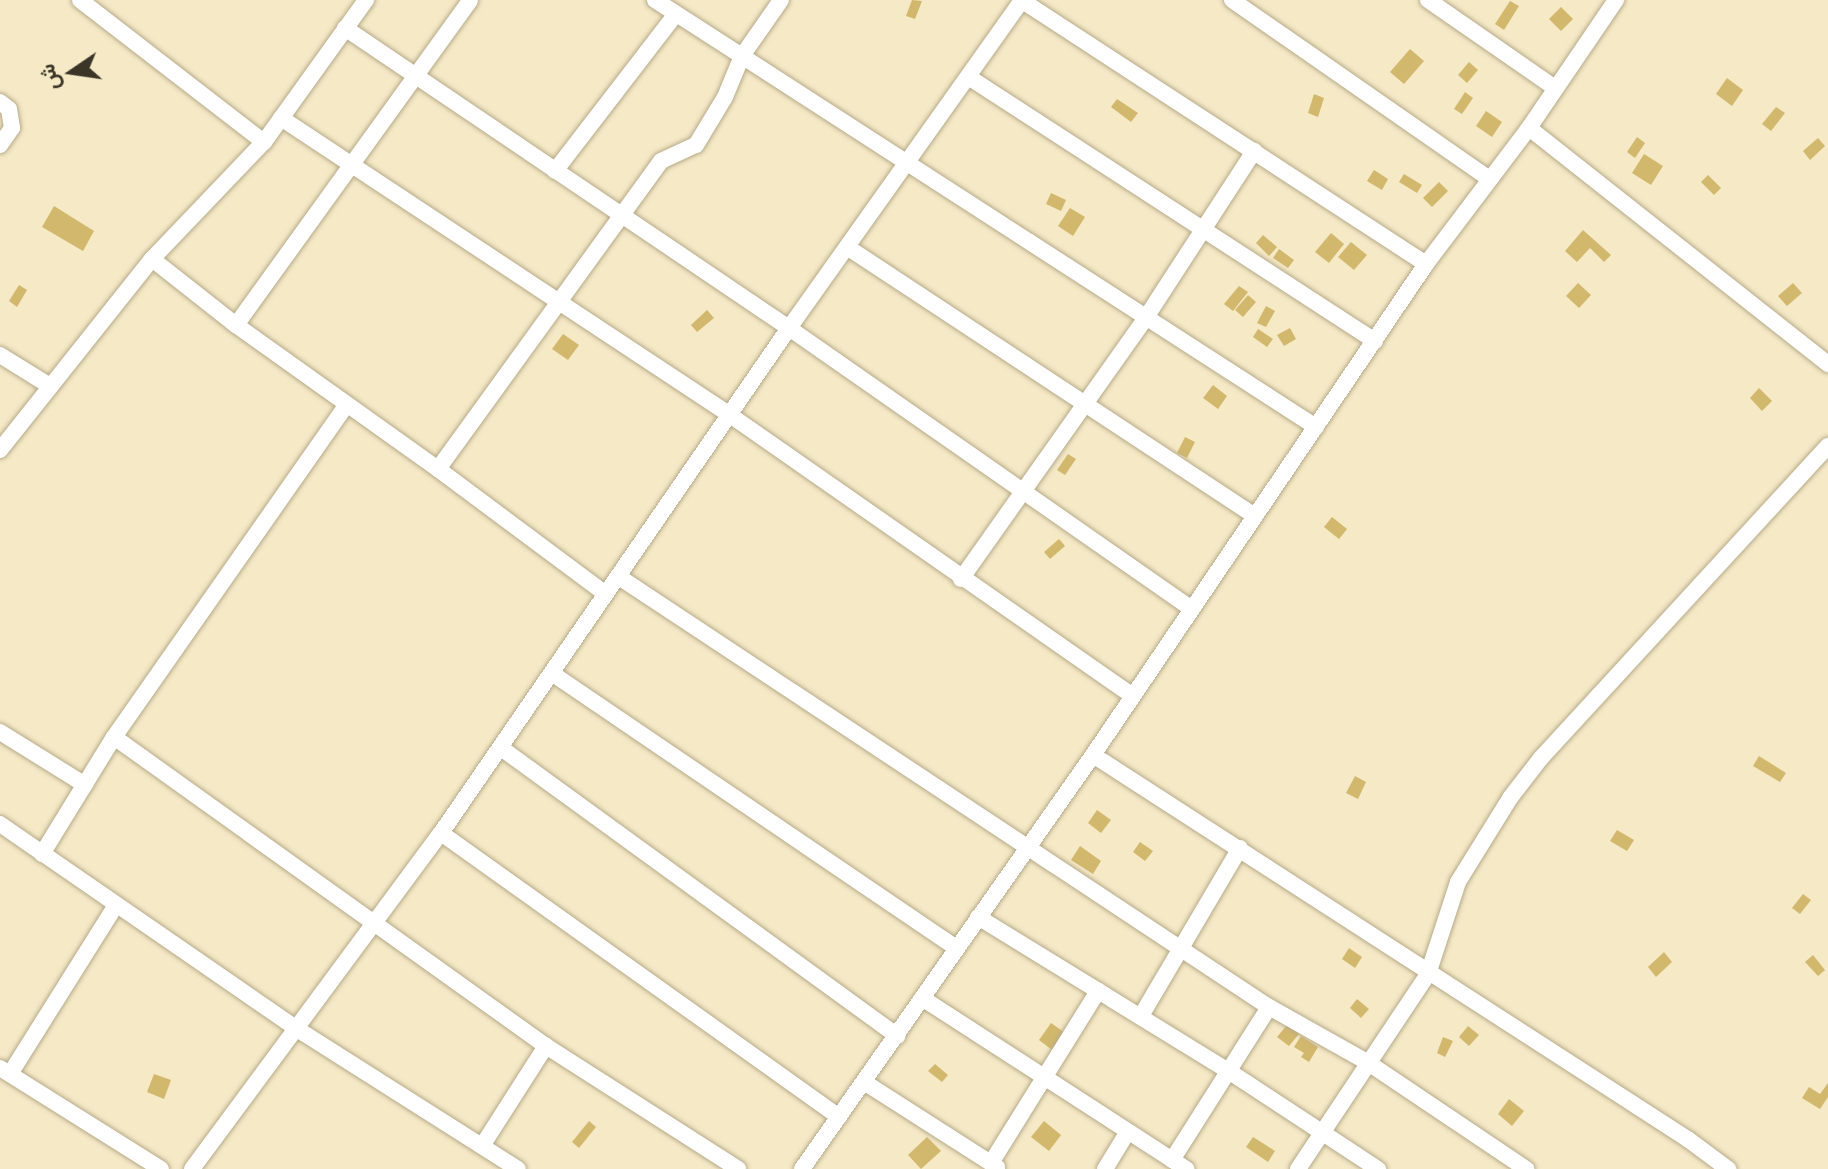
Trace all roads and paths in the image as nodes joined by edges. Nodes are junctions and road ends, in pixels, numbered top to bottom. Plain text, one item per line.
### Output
1 (80, 0) edge
2 (366, 0) edge
3 (470, 0) edge
4 (655, 0) edge
5 (781, 0) edge
6 (1022, 0) edge
7 (1232, 0) edge
8 (1428, 0) edge
9 (1616, 0) edge
10 (675, 15) junction
11 (345, 28) junction
12 (742, 56) junction
13 (415, 78) junction
14 (970, 78) junction
15 (1555, 88) junction
16 (0, 102) edge
17 (281, 118) junction
18 (1529, 128) junction
19 (264, 142) junction
20 (0, 145) edge
21 (1254, 151) junction
22 (908, 161) junction
23 (350, 167) junction
24 (555, 171) junction
25 (1490, 179) junction
26 (623, 216) junction
27 (1203, 230) junction
28 (847, 247) junction
29 (152, 259) junction
30 (1426, 264) junction
31 (556, 302) junction
32 (1147, 316) junction
33 (236, 325) junction
34 (789, 328) junction
35 (1375, 341) junction
36 (0, 355) edge
37 (1828, 364) edge
38 (50, 386) junction
39 (1084, 403) junction
40 (346, 406) junction
41 (730, 415) junction
42 (1316, 427) junction
43 (1828, 446) edge
44 (0, 450) edge
45 (438, 469) junction
46 (1022, 490) junction
47 (1254, 515) junction
48 (619, 577) junction
49 (961, 579) junction
50 (606, 594) junction
51 (1190, 608) junction
52 (553, 674) junction
53 (1132, 695) junction
54 (0, 732) edge
55 (114, 737) junction
56 (501, 748) junction
57 (1093, 755) junction
58 (85, 785) junction
59 (0, 824) edge
60 (441, 833) junction
61 (1027, 846) junction
62 (1240, 848) junction
63 (42, 854) junction
64 (116, 905) junction
65 (978, 917) junction
66 (372, 924) junction
67 (1181, 947) junction
68 (956, 948) junction
69 (1428, 974) junction
70 (1098, 991) junction
71 (922, 998) junction
72 (1269, 1007) junction
73 (1141, 1016) junction
74 (294, 1027) junction
75 (897, 1036) junction
76 (546, 1046) junction
77 (1367, 1062) junction
78 (1227, 1070) junction
79 (5, 1071) edge
80 (1046, 1077) junction
81 (864, 1082) junction
82 (839, 1117) junction
83 (1322, 1132) junction
84 (1127, 1133) junction
85 (482, 1146) junction
86 (498, 1164) edge
87 (1179, 1164) edge
88 (995, 1166) edge
89 (161, 1169) edge
90 (192, 1169) edge
91 (518, 1169) edge
92 (738, 1169) edge
93 (802, 1169) edge
94 (1105, 1169) edge
95 (1298, 1169) edge
96 (1378, 1169) edge
97 (1526, 1169) edge
98 (1728, 1169) edge

1 - 19 street
2 - 11 street
3 - 13 street
4 - 10 street
5 - 12 street
6 - 14 street
6 - 21 street
7 - 25 street
8 - 15 street
9 - 15 street
10 - 12 street
10 - 24 street
11 - 13 street
11 - 17 street
12 - 22 street
12 - 26 street
13 - 23 street
13 - 24 street
14 - 22 street
14 - 27 street
15 - 18 street
16 - 20 street
17 - 19 street
17 - 23 street
18 - 25 street
18 - 37 street
19 - 29 street
21 - 27 street
21 - 30 street
22 - 28 street
22 - 32 street
23 - 31 street
23 - 33 street
24 - 26 street
25 - 30 street
26 - 31 street
26 - 34 street
27 - 32 street
27 - 35 street
28 - 34 street
28 - 39 street
29 - 33 street
29 - 38 street
30 - 35 street
31 - 41 street
31 - 45 street
32 - 39 street
32 - 42 street
33 - 40 street
34 - 41 street
34 - 46 street
35 - 42 street
36 - 38 street
38 - 44 street
39 - 46 street
39 - 47 street
40 - 45 street
40 - 55 street
41 - 48 street
41 - 49 street
42 - 47 street
43 - 69 street
45 - 50 street
46 - 49 street
46 - 51 street
47 - 51 street
48 - 50 street
48 - 61 street
49 - 53 street
50 - 52 street
51 - 53 street
52 - 56 street
52 - 68 street
53 - 57 street
54 - 58 street
55 - 58 street
55 - 66 street
56 - 60 street
56 - 75 street
57 - 61 street
57 - 62 street
58 - 63 street
59 - 63 street
60 - 66 street
60 - 82 street
61 - 65 street
61 - 67 street
62 - 67 street
62 - 69 street
63 - 64 street
64 - 74 street
64 - 79 street
65 - 68 street
65 - 70 street
66 - 74 street
66 - 76 street
67 - 72 street
67 - 73 street
68 - 71 street
69 - 77 street
69 - 98 street
70 - 73 street
70 - 80 street
71 - 75 street
71 - 80 street
72 - 77 street
72 - 78 street
73 - 78 street
74 - 85 street
74 - 90 street
75 - 81 street
76 - 85 street
76 - 92 street
77 - 83 street
77 - 97 street
78 - 83 street
78 - 87 street
79 - 89 street
80 - 84 street
80 - 88 street
81 - 82 street
81 - 88 street
82 - 93 street
83 - 95 street
83 - 96 street
84 - 87 street
84 - 94 street
85 - 86 street
86 - 91 street

